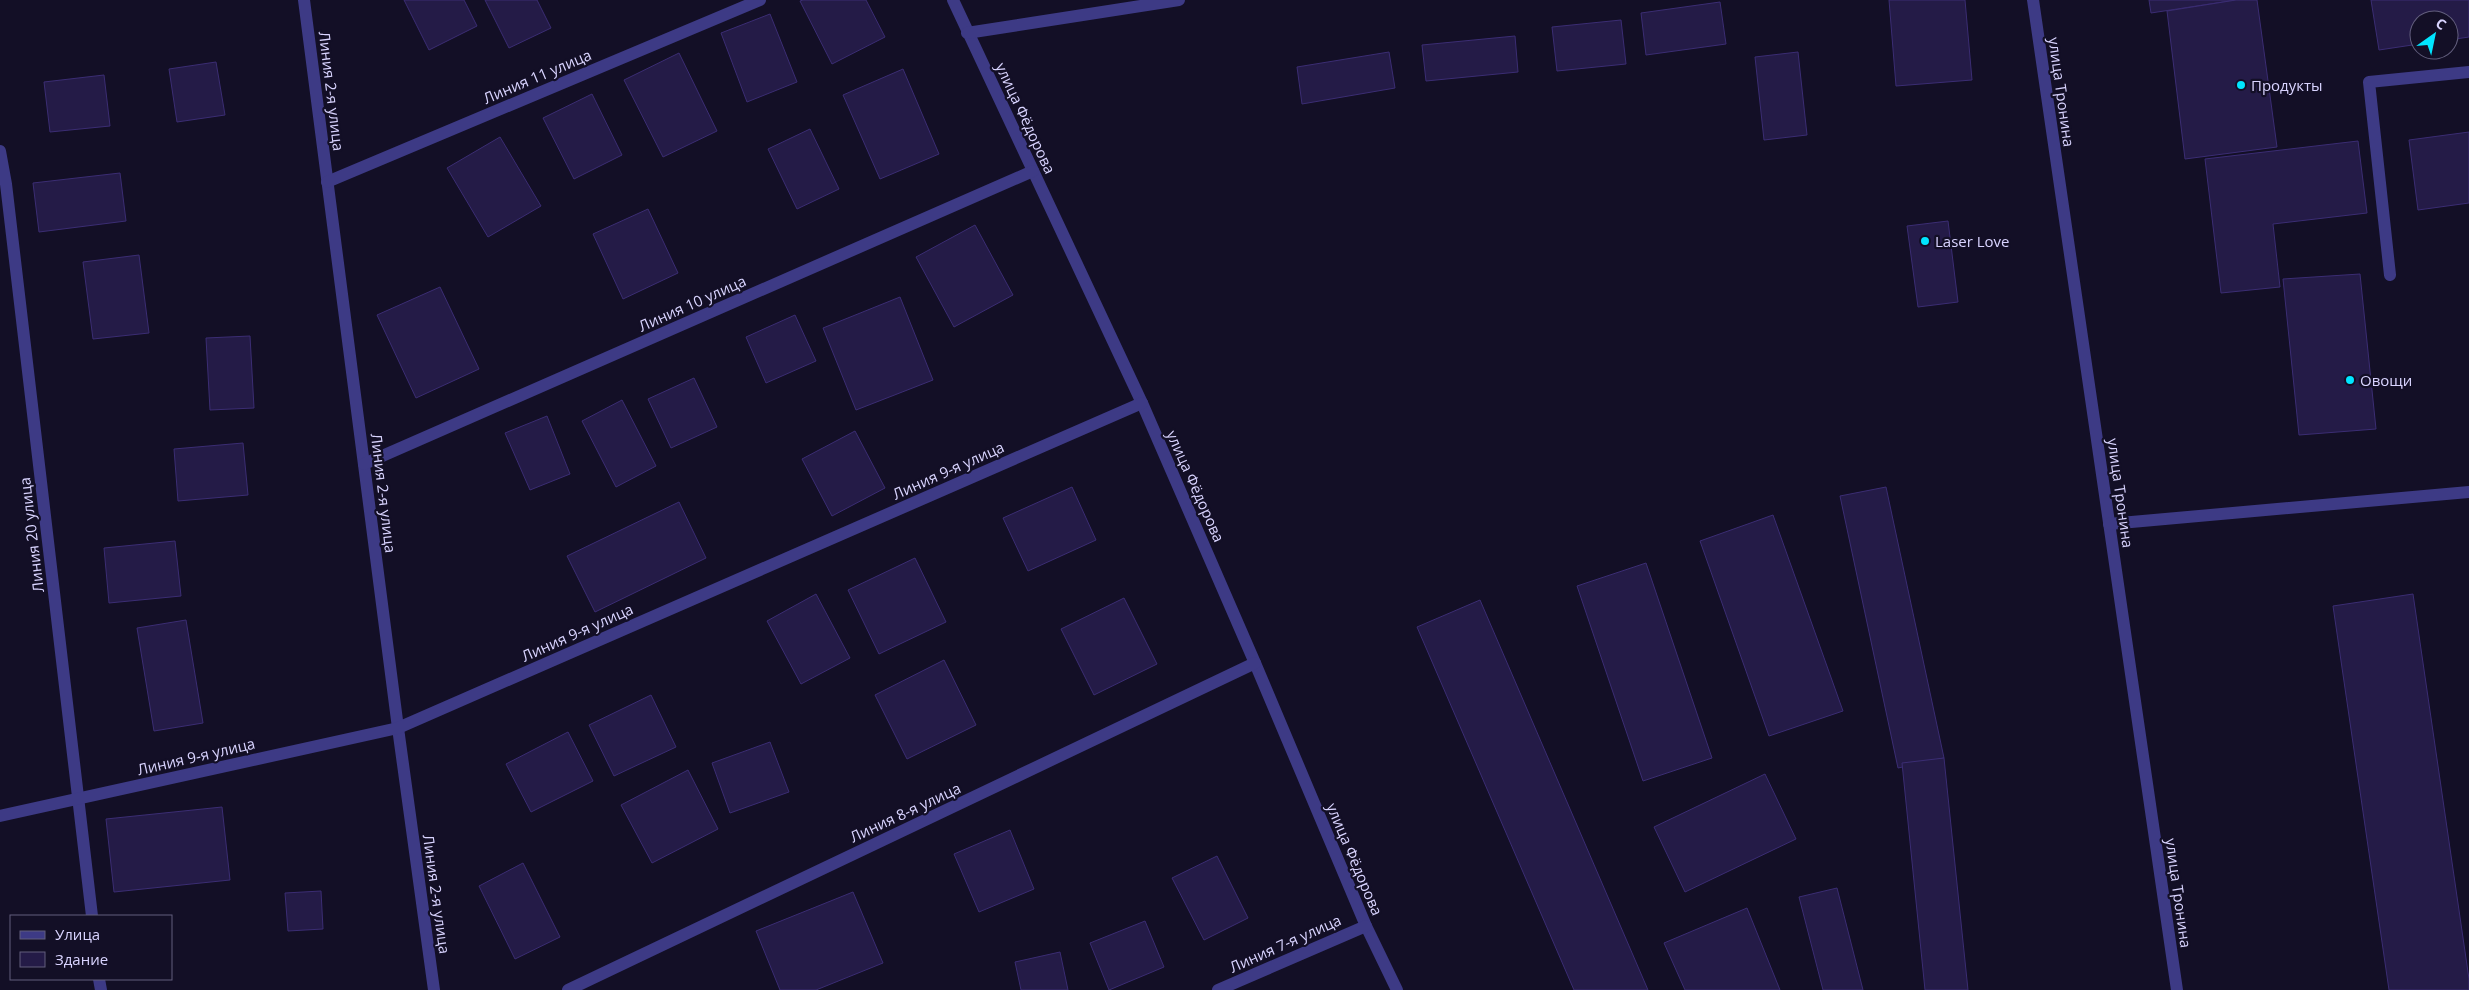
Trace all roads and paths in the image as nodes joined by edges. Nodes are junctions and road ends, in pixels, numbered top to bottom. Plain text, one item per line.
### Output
1 (304, 0) edge
2 (760, 0) edge
3 (953, 0) edge
4 (1179, 0) edge
5 (2032, 0) edge
6 (967, 32) junction
7 (2469, 72) edge
8 (0, 151) edge
9 (1032, 171) junction
10 (328, 182) junction
11 (2390, 275) dead end
12 (1142, 403) junction
13 (364, 464) junction
14 (2469, 492) edge
15 (2109, 524) junction
16 (1255, 663) junction
17 (398, 728) junction
18 (78, 800) junction
19 (0, 816) edge
20 (92, 915) edge
21 (1366, 926) junction
22 (434, 990) edge
23 (568, 990) edge
24 (1218, 990) edge
25 (1397, 990) edge
26 (2177, 990) edge

1 - 10 street, Линия 2-я улица
2 - 10 street, Линия 11 улица
3 - 6 street, улица Фёдорова
4 - 6 street
5 - 15 street, улица Тронина
6 - 9 street, улица Фёдорова
7 - 11 street
8 - 18 street, Линия 20 улица
9 - 12 street, улица Фёдорова
9 - 13 street, Линия 10 улица
10 - 13 street, Линия 2-я улица
12 - 16 street, улица Фёдорова
12 - 17 street, Линия 9-я улица
13 - 17 street, Линия 2-я улица
14 - 15 street
15 - 26 street, улица Тронина
16 - 21 street, улица Фёдорова
16 - 23 street, Линия 8-я улица
17 - 18 street, Линия 9-я улица
17 - 22 street, Линия 2-я улица
18 - 19 street, Линия 9-я улица
18 - 20 street, Линия 20 улица
21 - 24 street, Линия 7-я улица
21 - 25 street, улица Фёдорова

